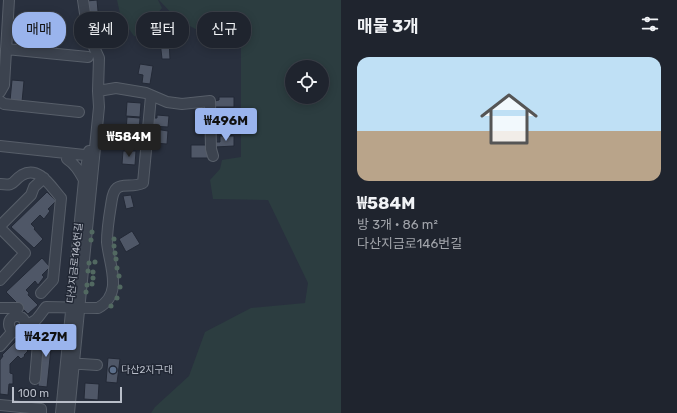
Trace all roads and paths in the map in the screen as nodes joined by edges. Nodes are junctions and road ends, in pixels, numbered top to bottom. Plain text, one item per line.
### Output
1 (9, 0) edge
2 (83, 0) edge
3 (6, 49) junction
4 (88, 57) dead end
5 (0, 92) edge
6 (98, 95) junction
7 (151, 96) junction
8 (0, 102) edge
9 (79, 112) dead end
10 (0, 146) edge
11 (0, 153) edge
12 (213, 156) dead end
13 (90, 158) junction
14 (67, 159) junction
15 (44, 178) junction
16 (84, 180) junction
17 (0, 184) edge
18 (0, 227) edge
19 (0, 280) edge
20 (41, 294) dead end
21 (0, 308) edge
22 (18, 308) dead end
23 (75, 308) junction
24 (29, 324) junction
25 (7, 326) edge
26 (0, 346) edge
27 (70, 363) junction
28 (97, 365) dead end
29 (35, 379) dead end
30 (0, 405) edge
31 (41, 413) edge
32 (61, 413) edge
33 (69, 413) edge

1 - 3 street
2 - 6 street, 다산지금로146번길
3 - 4 street
3 - 5 street
6 - 7 street
6 - 13 street, 다산지금로146번길
7 - 12 street
7 - 23 street
8 - 9 street
10 - 13 street
11 - 14 street
13 - 14 street
13 - 16 street, 다산지금로146번길
13 - 23 street, 다산지금로146번길
14 - 16 street
15 - 17 street
15 - 18 street
15 - 20 street
16 - 23 street, 다산지금로146번길
18 - 19 street
21 - 22 street
23 - 24 street
23 - 27 street, 다산지금로146번길
24 - 25 street
24 - 25 street
24 - 29 street
25 - 26 street
27 - 28 street
27 - 32 street, 다산지금로146번길
27 - 33 street, 다산지금로146번길
30 - 31 street

